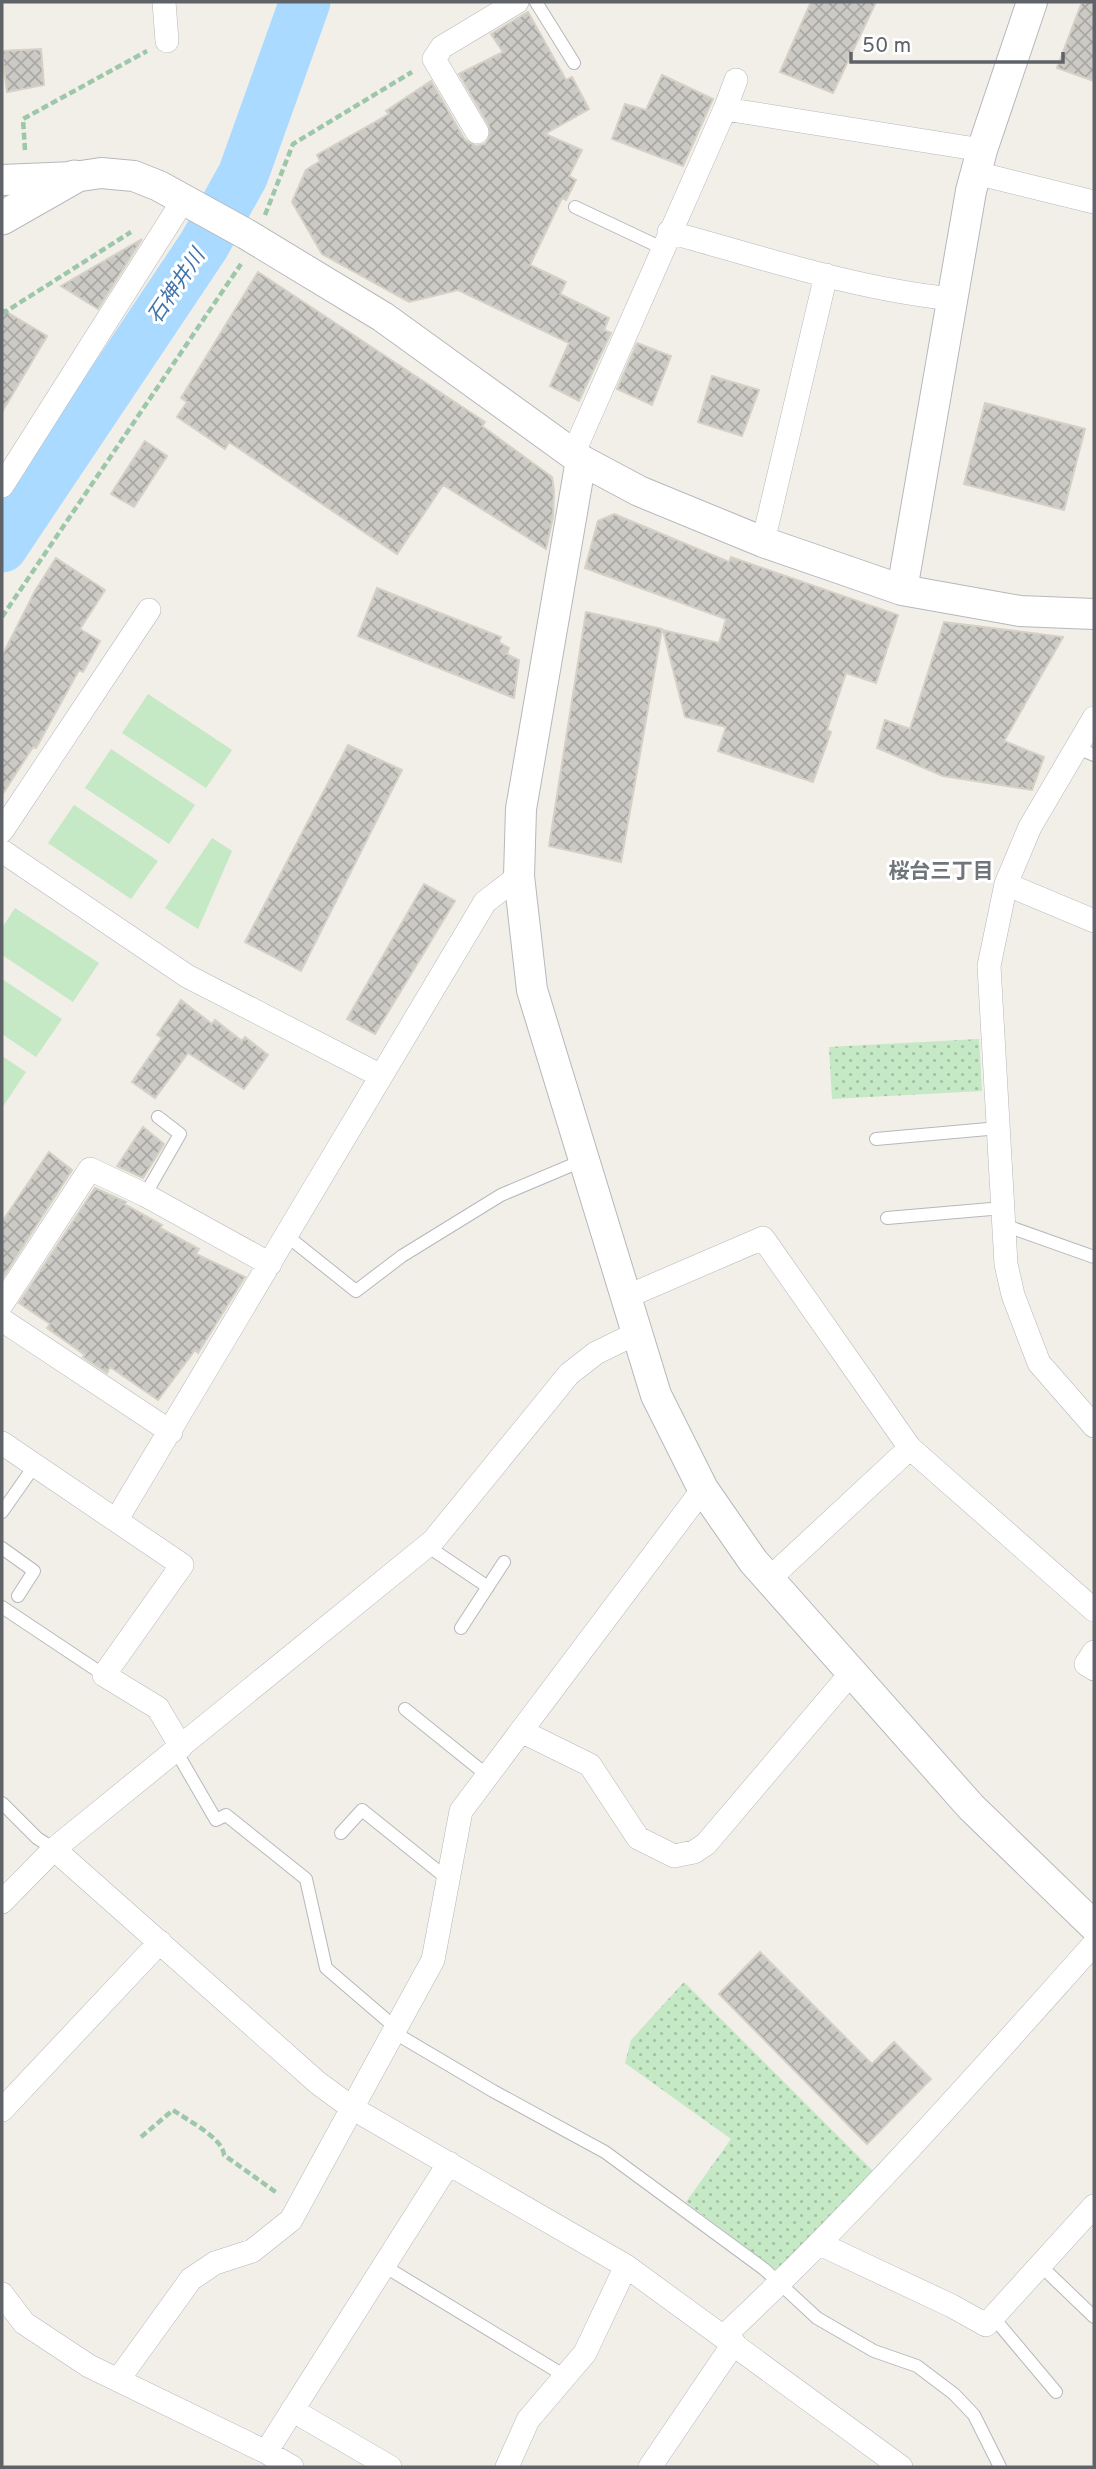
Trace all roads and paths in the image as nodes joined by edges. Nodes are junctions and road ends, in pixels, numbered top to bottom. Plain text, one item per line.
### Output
1 (164, 2) edge
2 (517, 2) edge
3 (536, 2) edge
4 (1032, 2) edge
5 (167, 41) joint
6 (434, 59) junction
7 (574, 63) dead end
8 (736, 80) dead end
9 (724, 109) junction
10 (477, 132) dead end
11 (26, 157) dead end
12 (979, 161) junction
13 (74, 177) junction
14 (2, 180) edge
15 (188, 201) junction
16 (1094, 202) edge
17 (575, 206) dead end
18 (2, 218) edge
19 (142, 225) dead end
20 (251, 238) junction
21 (666, 240) junction
22 (826, 275) junction
23 (953, 299) junction
24 (2, 310) edge
25 (577, 457) junction
26 (2, 486) edge
27 (763, 542) junction
28 (902, 590) junction
29 (149, 610) dead end
30 (1094, 614) edge
31 (2, 617) edge
32 (1094, 718) edge
33 (1086, 751) edge
34 (2, 831) edge
35 (2, 851) edge
36 (519, 876) junction
37 (1006, 884) junction
38 (1094, 921) edge
39 (381, 1076) junction
40 (159, 1118) dead end
41 (999, 1128) junction
42 (876, 1139) dead end
43 (584, 1160) junction
44 (145, 1195) junction
45 (1003, 1217) junction
46 (887, 1218) dead end
47 (287, 1236) junction
48 (1094, 1257) edge
49 (270, 1264) junction
50 (626, 1297) junction
51 (2, 1304) edge
52 (2, 1320) edge
53 (637, 1333) junction
54 (1094, 1426) edge
55 (171, 1432) junction
56 (2, 1443) edge
57 (910, 1448) junction
58 (35, 1465) junction
59 (704, 1489) junction
60 (2, 1512) edge
61 (117, 1519) junction
62 (427, 1546) junction
63 (2, 1548) edge
64 (504, 1562) dead end
65 (769, 1579) junction
66 (488, 1587) junction
67 (18, 1596) dead end
68 (2, 1608) edge
69 (1094, 1610) edge
70 (461, 1628) dead end
71 (1094, 1652) edge
72 (1094, 1669) edge
73 (852, 1672) junction
74 (104, 1675) junction
75 (405, 1709) dead end
76 (521, 1731) junction
77 (178, 1749) junction
78 (488, 1776) junction
79 (2, 1803) edge
80 (341, 1833) dead end
81 (54, 1849) junction
82 (449, 1880) junction
83 (2, 1902) edge
84 (1094, 1926) edge
85 (160, 1942) junction
86 (1094, 1944) edge
87 (396, 2028) junction
88 (352, 2108) junction
89 (2, 2110) edge
90 (141, 2137) dead end
91 (449, 2163) junction
92 (298, 2207) junction
93 (1094, 2207) edge
94 (820, 2244) junction
95 (1040, 2265) junction
96 (384, 2266) junction
97 (626, 2266) junction
98 (779, 2285) junction
99 (3, 2301) edge
100 (1094, 2316) edge
101 (993, 2317) junction
102 (729, 2340) junction
103 (565, 2376) junction
104 (118, 2380) junction
105 (1056, 2392) dead end
106 (292, 2410) junction
107 (266, 2452) junction
108 (292, 2467) edge
109 (390, 2467) edge
110 (507, 2467) edge
111 (650, 2467) edge
112 (901, 2467) edge
113 (1000, 2467) edge

1 - 5 street
2 - 6 street
3 - 7 lane
4 - 12 street
5 - 11 path
6 - 10 street
6 - 20 path
8 - 9 street
9 - 12 street
9 - 21 street
12 - 16 street
12 - 23 street
13 - 14 street
13 - 15 street
13 - 18 main road
15 - 20 street
15 - 26 street
17 - 21 lane
19 - 24 path
20 - 25 street
20 - 31 path
21 - 22 street
21 - 25 street
22 - 23 street
22 - 27 street
23 - 28 street
25 - 27 street
25 - 36 street
27 - 28 street
28 - 30 street
29 - 34 street
32 - 33 street
33 - 37 street
35 - 39 street
36 - 39 street
36 - 43 street
37 - 38 street
37 - 41 street
39 - 47 street
40 - 44 lane
41 - 42 lane
41 - 45 street
43 - 47 lane
43 - 50 street
44 - 49 street
44 - 51 street
45 - 46 lane
45 - 48 lane
45 - 54 street
47 - 49 street
49 - 55 street
50 - 53 street
50 - 57 street
52 - 55 street
53 - 59 street
53 - 62 street
55 - 61 street
56 - 58 street
57 - 65 street
57 - 69 street
58 - 60 lane
58 - 61 street
59 - 65 street
59 - 76 street
61 - 74 street
62 - 66 lane
62 - 77 street
63 - 67 lane
64 - 66 lane
65 - 73 street
66 - 70 lane
68 - 74 lane
71 - 72 street
73 - 76 street
73 - 84 street
74 - 77 street
75 - 78 lane
76 - 78 street
77 - 81 street
77 - 87 lane
78 - 82 street
79 - 81 lane
80 - 82 lane
81 - 83 street
81 - 85 street
82 - 87 street
85 - 88 street
85 - 89 street
86 - 94 street
87 - 88 street
87 - 98 lane
88 - 91 street
88 - 92 street
90 - 92 path
91 - 96 street
91 - 97 street
92 - 104 street
93 - 95 street
94 - 98 street
94 - 101 street
95 - 100 lane
95 - 101 street
96 - 103 lane
96 - 106 street
97 - 102 street
97 - 103 street
98 - 102 street
98 - 113 lane
99 - 104 street
101 - 105 lane
102 - 111 street
102 - 112 street
103 - 110 street
104 - 107 street
106 - 107 street
106 - 109 street
107 - 108 street

